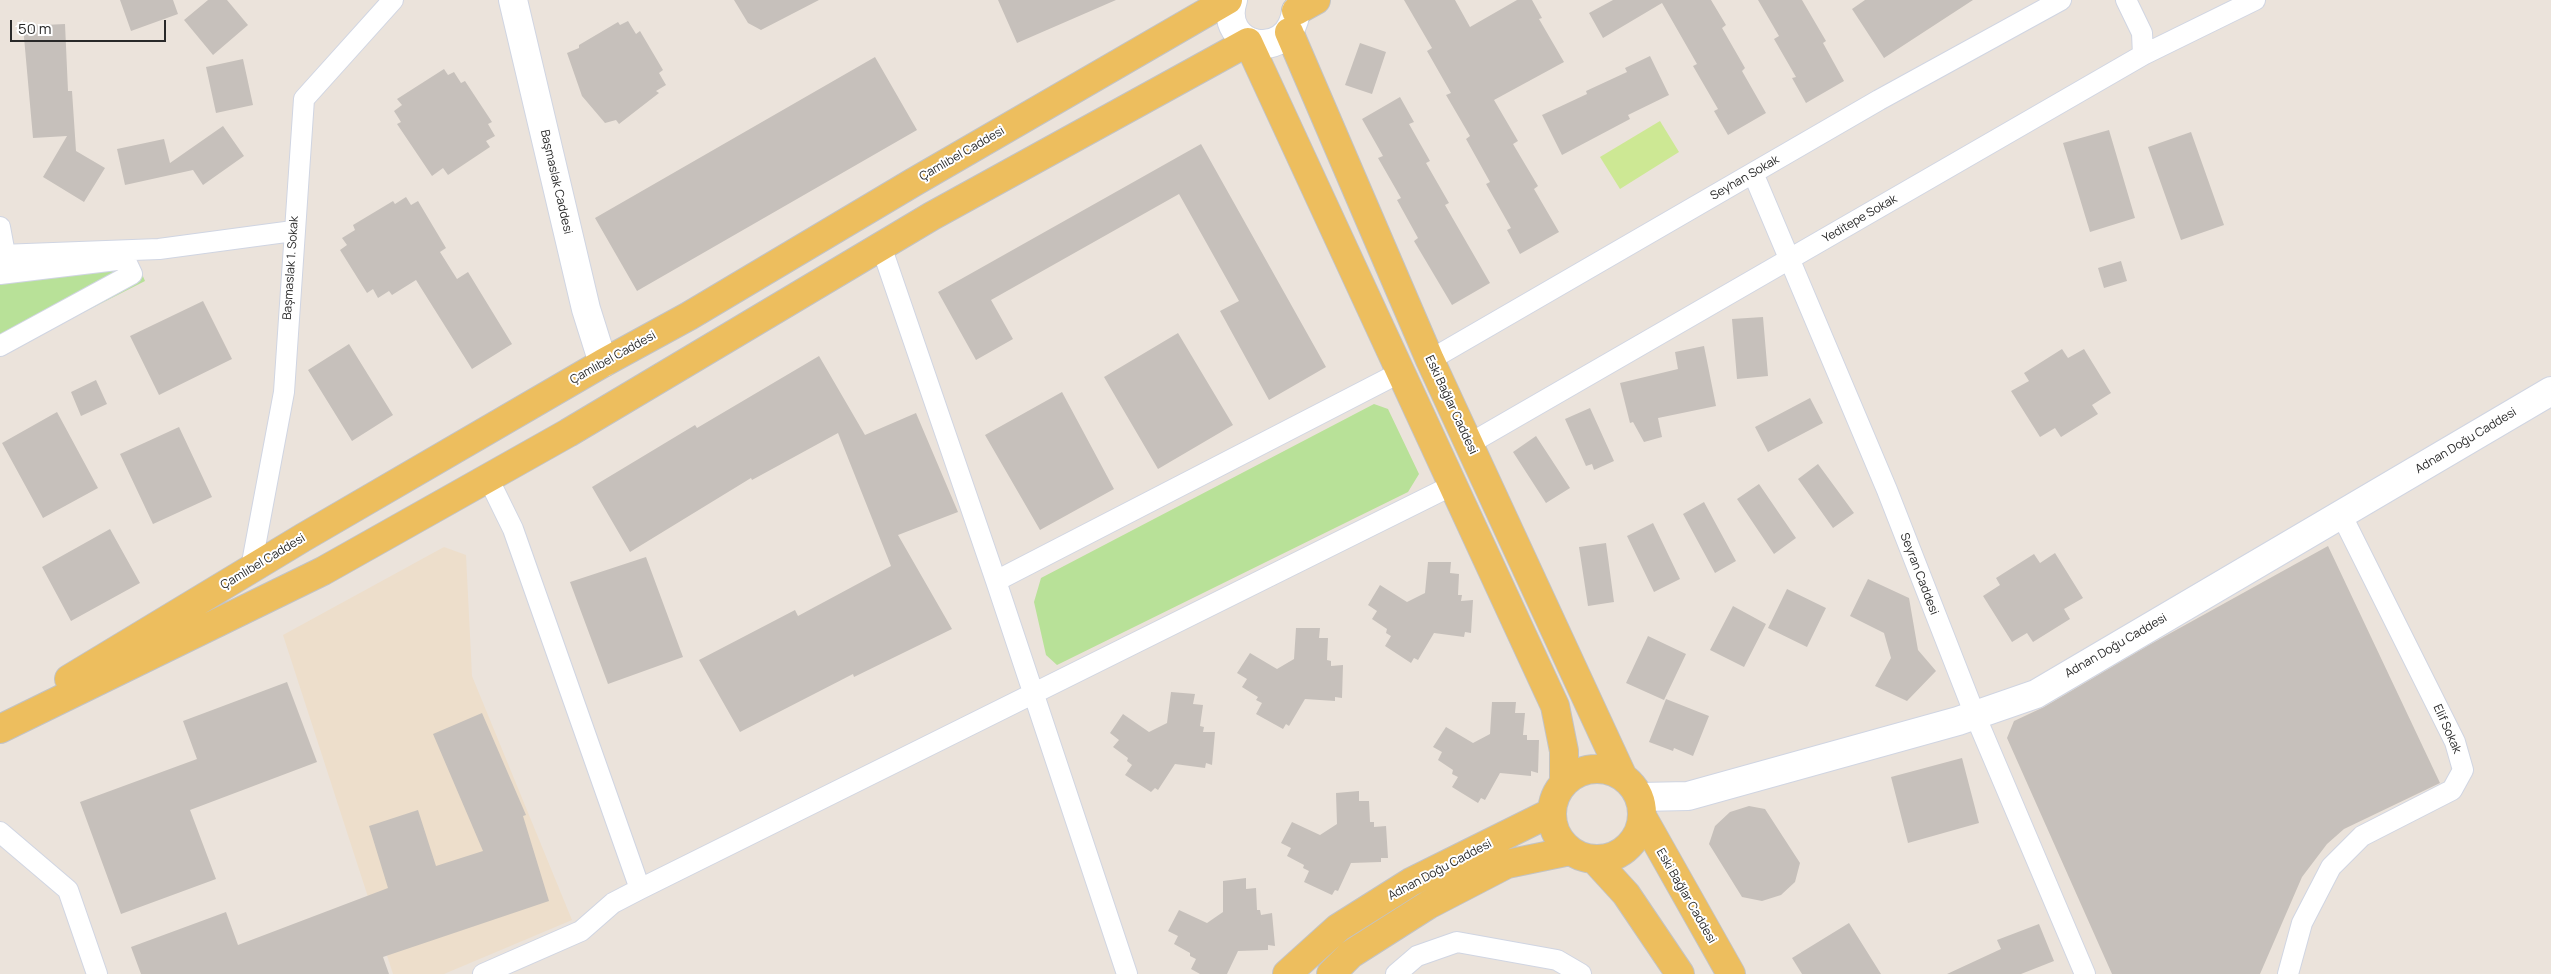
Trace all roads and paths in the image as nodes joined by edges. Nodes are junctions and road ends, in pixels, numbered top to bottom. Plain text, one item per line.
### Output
1 (393, 0) edge
2 (513, 0) edge
3 (1228, 0) edge
4 (1233, 0) edge
5 (2061, 0) edge
6 (2126, 0) edge
7 (2255, 0) edge
8 (1298, 11) edge
9 (1248, 42) junction
10 (2144, 55) junction
11 (1754, 173) junction
12 (0, 227) edge
13 (293, 232) junction
14 (881, 246) junction
15 (2, 255) edge
16 (1790, 259) junction
17 (0, 274) edge
18 (0, 346) edge
19 (1430, 360) junction
20 (602, 363) junction
21 (1401, 372) junction
22 (2551, 391) edge
23 (1469, 444) junction
24 (488, 478) junction
25 (1453, 486) junction
26 (2341, 514) junction
27 (251, 568) junction
28 (996, 581) junction
29 (1034, 694) junction
30 (1975, 715) junction
31 (0, 720) edge
32 (0, 729) edge
33 (1622, 775) junction
34 (1564, 783) junction
35 (1641, 808) junction
36 (1552, 812) junction
37 (0, 832) edge
38 (1582, 855) junction
39 (640, 889) junction
40 (97, 974) edge
41 (482, 974) edge
42 (1127, 974) edge
43 (1287, 974) edge
44 (1331, 974) edge
45 (1396, 974) edge
46 (1581, 974) edge
47 (1680, 974) edge
48 (1731, 974) edge
49 (2085, 974) edge
50 (2288, 974) edge

1 - 13 street, Başmaslak 1. Sokak
2 - 20 street, Başmaslak Caddesi
3 - 20 main road, Çamlıbel Caddesi
4 - 9 street
5 - 11 street, Seyhan Sokak
6 - 10 street
7 - 10 street, Yeditepe Sokak
8 - 9 street
8 - 19 main road, Eski Bağlar Caddesi
9 - 14 main road
9 - 21 main road
10 - 16 street, Yeditepe Sokak
11 - 16 street, Seyran Caddesi
11 - 19 street, Seyhan Sokak
12 - 15 street
13 - 15 street
13 - 27 street, Başmaslak 1. Sokak
14 - 24 main road
14 - 28 street
16 - 23 street, Yeditepe Sokak
16 - 30 street, Seyran Caddesi
17 - 18 street
19 - 23 main road, Eski Bağlar Caddesi
20 - 27 main road, Çamlıbel Caddesi
21 - 25 main road
21 - 28 street
22 - 26 street, Adnan Doğu Caddesi
23 - 33 main road, Eski Bağlar Caddesi
24 - 32 main road
24 - 39 street
25 - 29 street
25 - 34 main road
26 - 30 street, Adnan Doğu Caddesi
26 - 50 street, Elif Sokak
27 - 31 main road, Çamlıbel Caddesi
28 - 29 street
29 - 39 street
29 - 42 street
30 - 35 street, Adnan Doğu Caddesi
30 - 49 street, Seyran Caddesi
33 - 34 main road
33 - 35 main road
34 - 36 main road
35 - 38 main road
35 - 48 main road, Eski Bağlar Caddesi
36 - 38 main road
36 - 43 main road, Adnan Doğu Caddesi
37 - 40 street
38 - 44 main road, Adnan Doğu Caddesi
38 - 47 main road
39 - 41 street
45 - 46 street

